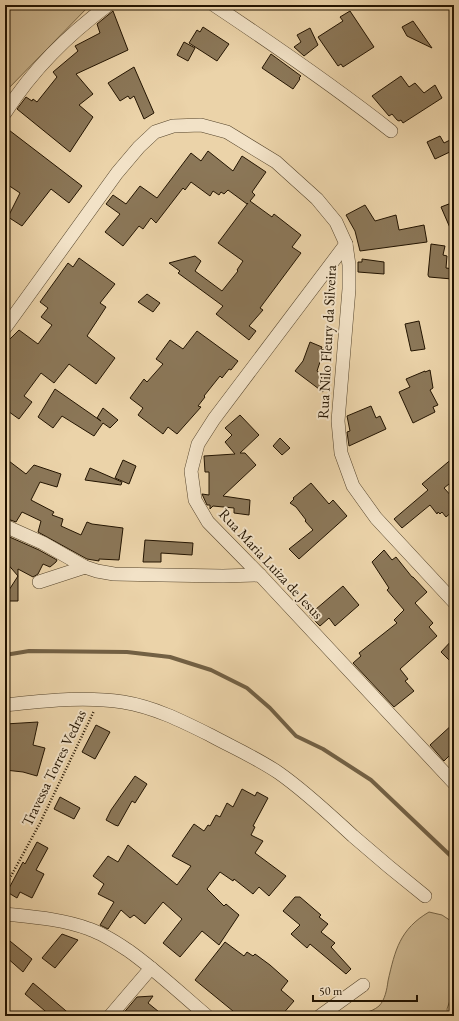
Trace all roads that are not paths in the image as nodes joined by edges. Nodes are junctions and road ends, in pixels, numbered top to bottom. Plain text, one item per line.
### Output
1 (108, 5) edge
2 (214, 5) edge
3 (5, 113) edge
4 (391, 130) dead end
5 (346, 244) junction
6 (5, 328) edge
7 (5, 526) edge
8 (85, 567) junction
9 (260, 574) junction
10 (39, 582) dead end
11 (454, 602) edge
12 (5, 705) edge
13 (454, 783) edge
14 (425, 896) dead end
15 (5, 914) edge
16 (151, 968) junction
17 (363, 985) dead end
18 (110, 1016) edge
19 (207, 1016) edge
20 (320, 1016) edge

1 - 3 street
2 - 4 street
5 - 6 street, Rua Nilo Fleury da Silveira
5 - 9 street, Rua Maria Luiza de Jesus
5 - 11 street, Rua Nilo Fleury da Silveira
7 - 8 street
8 - 9 street
8 - 10 street
9 - 13 street, Rua Maria Luiza de Jesus
12 - 14 street
15 - 16 street
16 - 18 street
16 - 19 street
17 - 20 street

